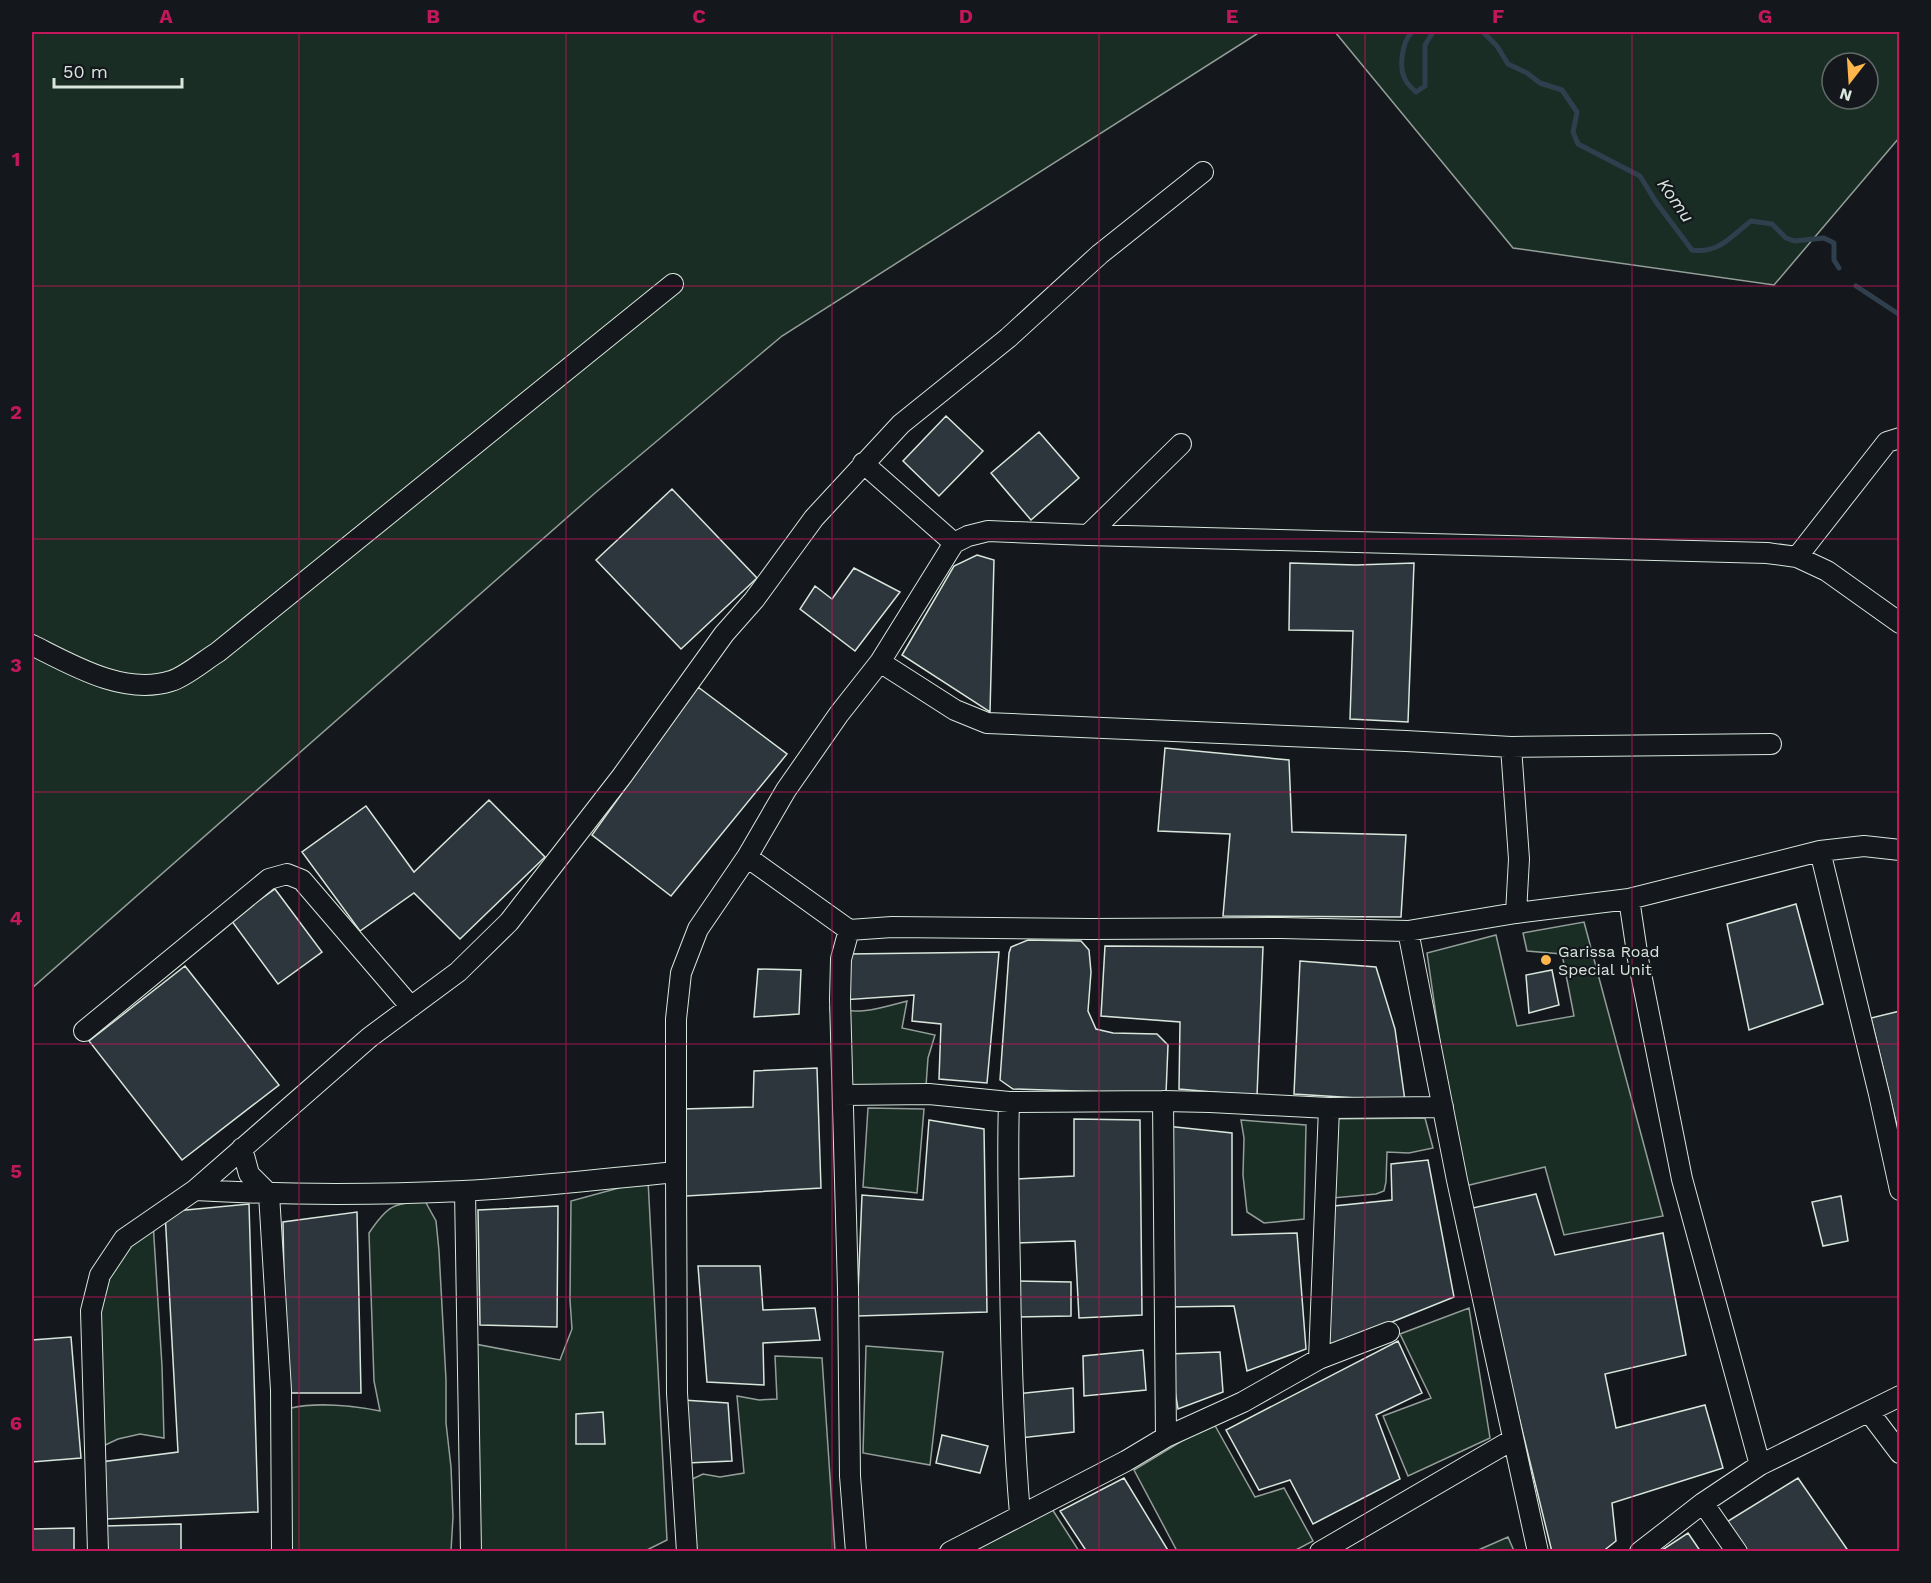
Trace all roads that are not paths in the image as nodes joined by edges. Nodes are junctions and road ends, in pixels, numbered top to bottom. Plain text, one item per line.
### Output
1 (1203, 172) dead end
2 (673, 284) dead end
3 (1899, 438) edge
4 (1181, 444) dead end
5 (863, 463) junction
6 (1088, 535) junction
7 (954, 543) junction
8 (1797, 557) junction
9 (1899, 623) edge
10 (32, 645) edge
11 (880, 662) junction
12 (1771, 744) dead end
13 (1511, 747) junction
14 (1899, 850) edge
15 (1820, 851) junction
16 (747, 857) junction
17 (1629, 899) junction
18 (1516, 913) junction
19 (849, 930) junction
20 (1408, 931) junction
21 (411, 1007) junction
22 (84, 1031) dead end
23 (843, 1095) junction
24 (1163, 1101) junction
25 (1009, 1102) junction
26 (1443, 1107) junction
27 (1329, 1108) junction
28 (242, 1148) junction
29 (676, 1172) junction
30 (195, 1190) junction
31 (1899, 1190) edge
32 (465, 1191) junction
33 (269, 1194) junction
34 (1389, 1332) dead end
35 (1319, 1359) junction
36 (1899, 1396) edge
37 (1869, 1412) junction
38 (1166, 1437) junction
39 (1512, 1440) junction
40 (1899, 1453) edge
41 (1760, 1466) junction
42 (1703, 1503) junction
43 (1020, 1514) junction
44 (98, 1551) edge
45 (282, 1551) edge
46 (471, 1551) edge
47 (687, 1551) edge
48 (856, 1551) edge
49 (950, 1551) edge
50 (1320, 1551) edge
51 (1538, 1551) edge
52 (1640, 1551) edge
53 (1737, 1551) edge

1 - 5 street
2 - 10 street
3 - 8 street
4 - 6 street
5 - 7 street
5 - 21 street
6 - 7 street
6 - 8 street
7 - 11 street
8 - 9 street
11 - 13 street
11 - 16 street
12 - 13 street
13 - 18 street
14 - 15 street
15 - 17 street
15 - 31 street
16 - 19 street
16 - 29 street
17 - 18 street
17 - 41 street
18 - 20 street
19 - 20 street
19 - 23 street
20 - 26 street
21 - 22 street
21 - 28 street
23 - 25 street
23 - 48 street
24 - 25 street
24 - 27 street
24 - 38 street
25 - 43 street
26 - 27 street
26 - 39 street
27 - 35 street
28 - 30 street
28 - 33 street
29 - 32 street
29 - 47 street
30 - 33 street
30 - 44 street
32 - 33 street
32 - 46 street
33 - 45 street
34 - 35 street
35 - 38 street
36 - 37 street
37 - 40 street
37 - 41 street
38 - 43 street
39 - 50 street
39 - 51 street
41 - 42 street
42 - 52 street
42 - 53 street
43 - 49 street

